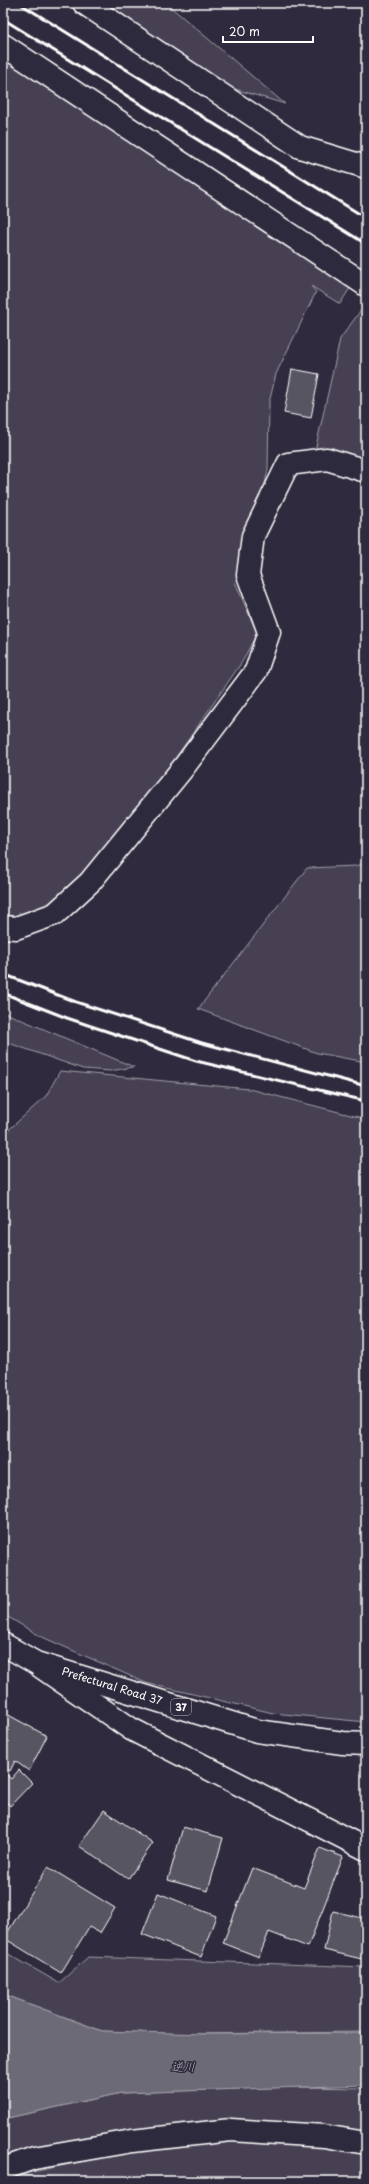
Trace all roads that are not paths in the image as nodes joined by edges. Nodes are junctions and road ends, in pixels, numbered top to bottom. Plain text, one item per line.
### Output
1 (84, 3) edge
2 (3, 45) edge
3 (366, 167) edge
4 (366, 285) edge
5 (366, 471) edge
6 (3, 927) edge
7 (3, 1644) edge
8 (36, 1663) junction
9 (366, 1744) edge
10 (366, 1849) edge
11 (366, 2143) edge
12 (3, 2169) edge

1 - 3 street
2 - 4 street
5 - 6 street
7 - 8 street, Prefectural Road 37 / 37
8 - 9 street, Prefectural Road 37 / 37
8 - 10 street
11 - 12 street

